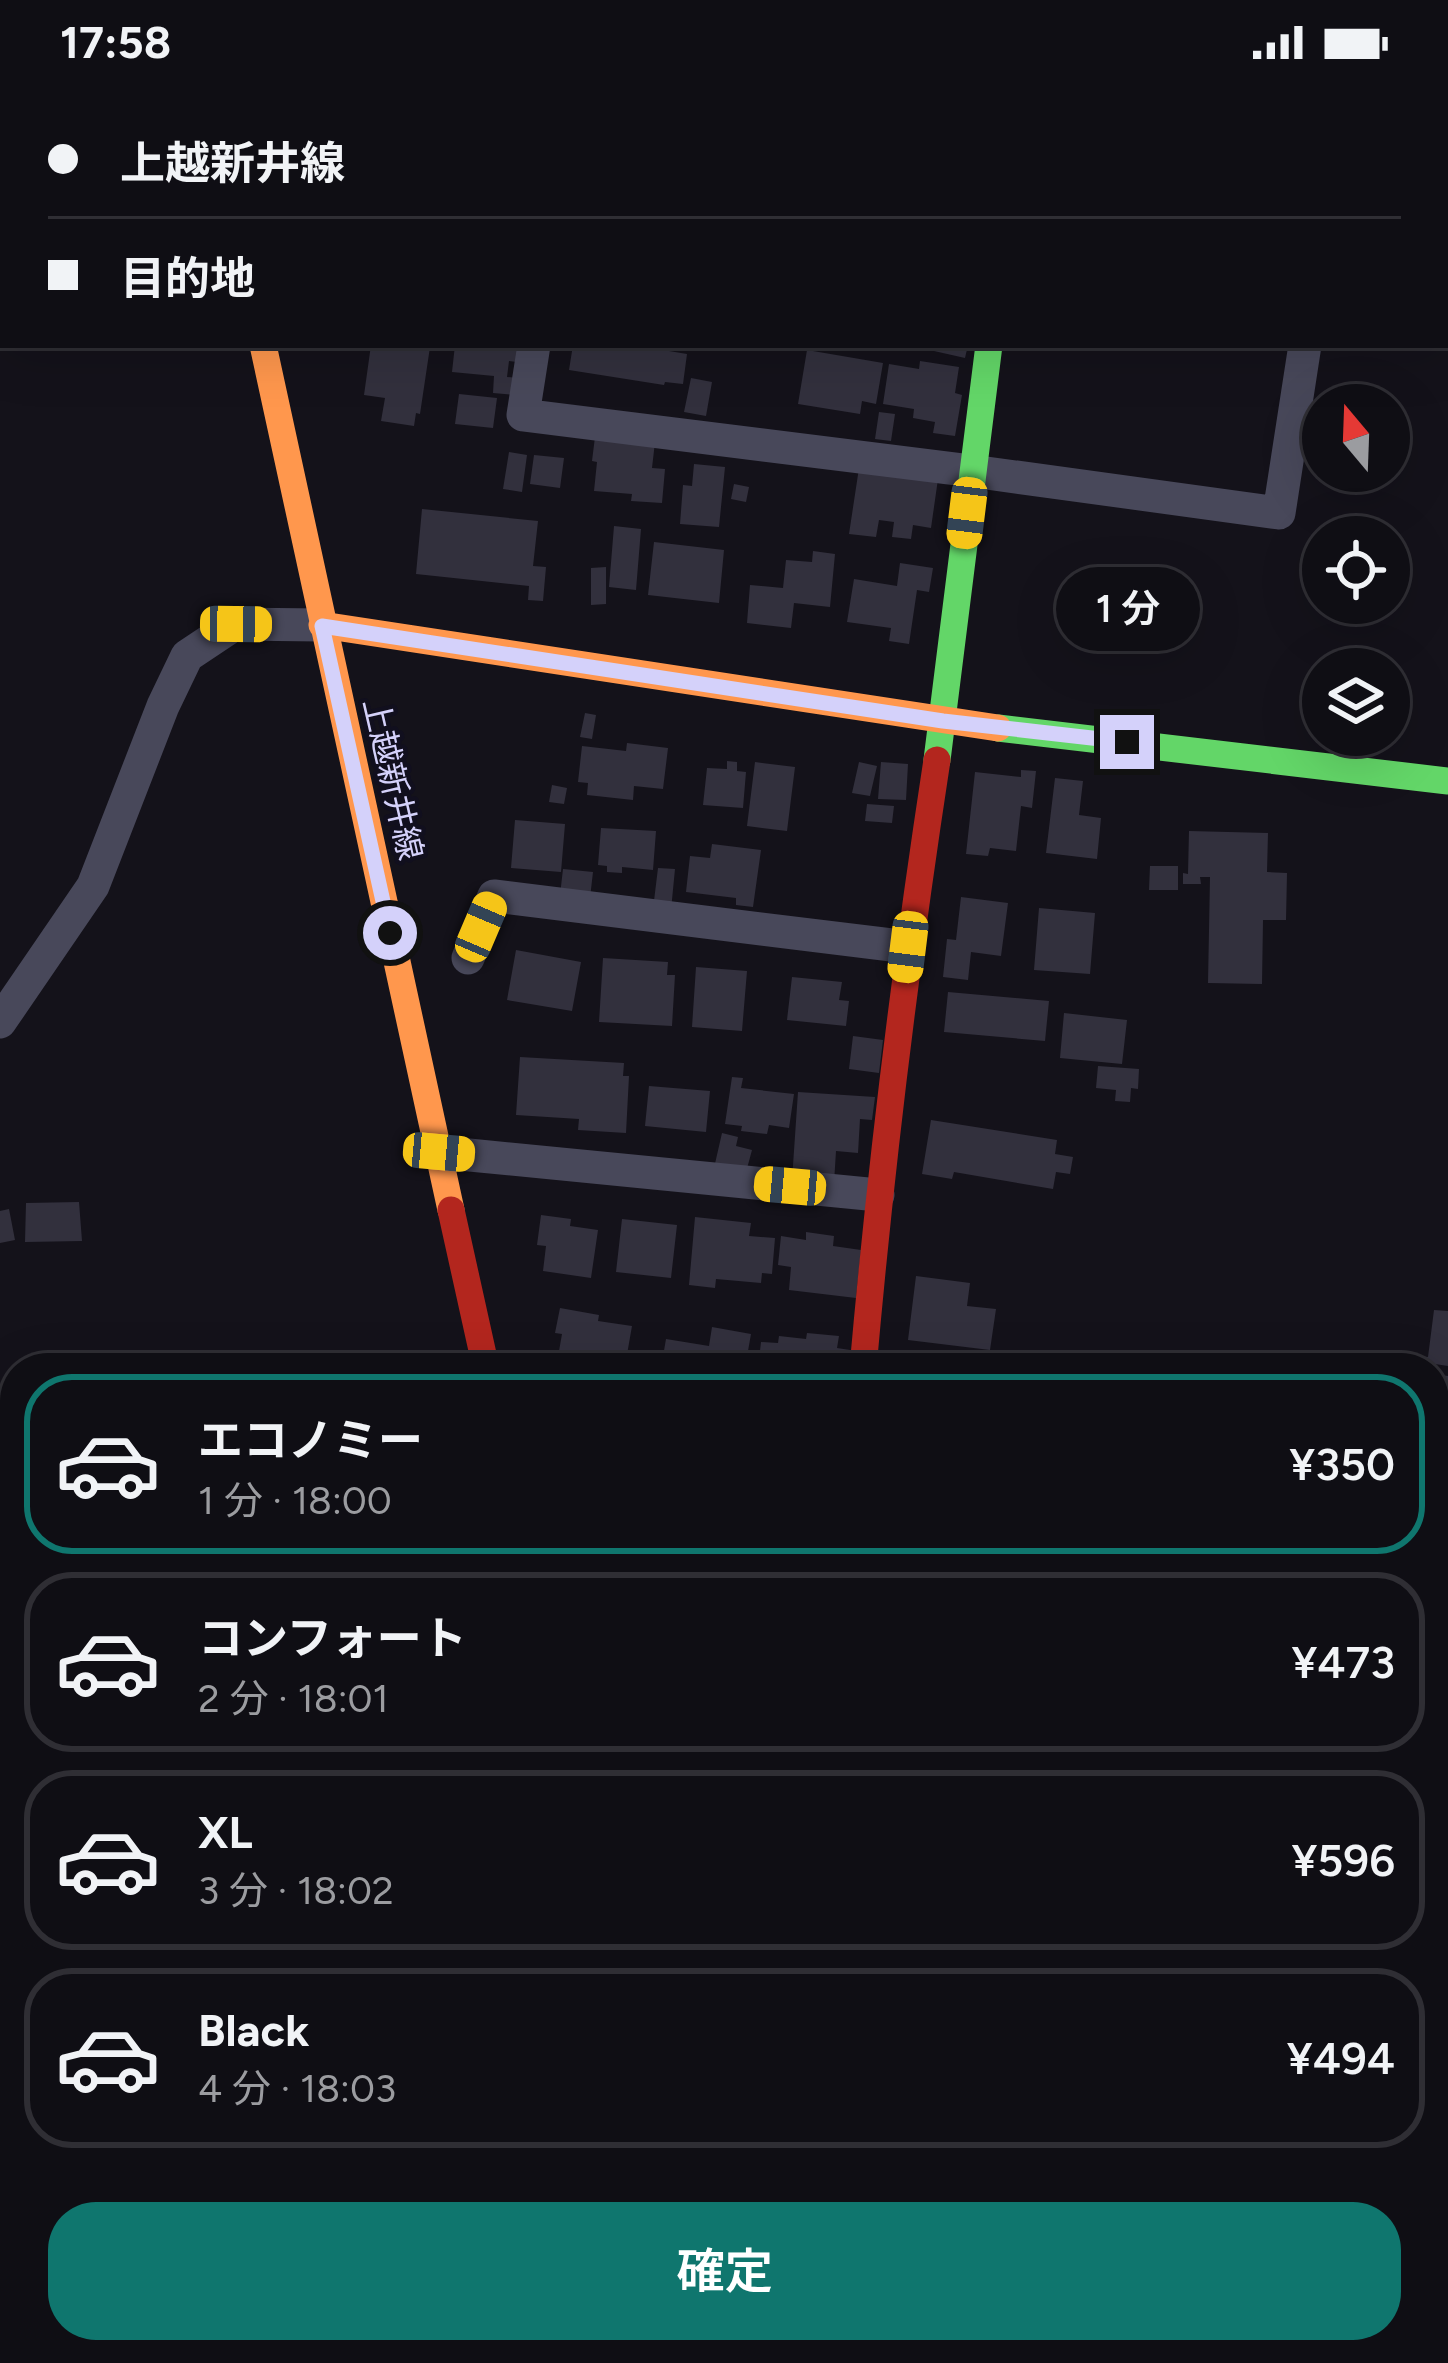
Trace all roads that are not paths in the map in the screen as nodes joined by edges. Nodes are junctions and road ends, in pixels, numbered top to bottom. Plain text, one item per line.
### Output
1 (264, 348) edge
2 (534, 348) edge
3 (989, 348) edge
4 (1304, 348) edge
5 (972, 471) junction
6 (322, 626) junction
7 (943, 721) junction
8 (1448, 781) edge
9 (908, 947) junction
10 (468, 958) dead end
11 (0, 1022) edge
12 (439, 1152) junction
13 (878, 1195) junction
14 (483, 1353) edge
15 (864, 1353) edge

1 - 6 street, 上越新井線
2 - 5 street
3 - 5 street
4 - 5 street
5 - 7 street
6 - 7 street
6 - 11 street
6 - 12 street, 上越新井線
7 - 8 street
7 - 9 street
9 - 10 street
9 - 13 street
12 - 13 street
12 - 14 street, 上越新井線
13 - 15 street

